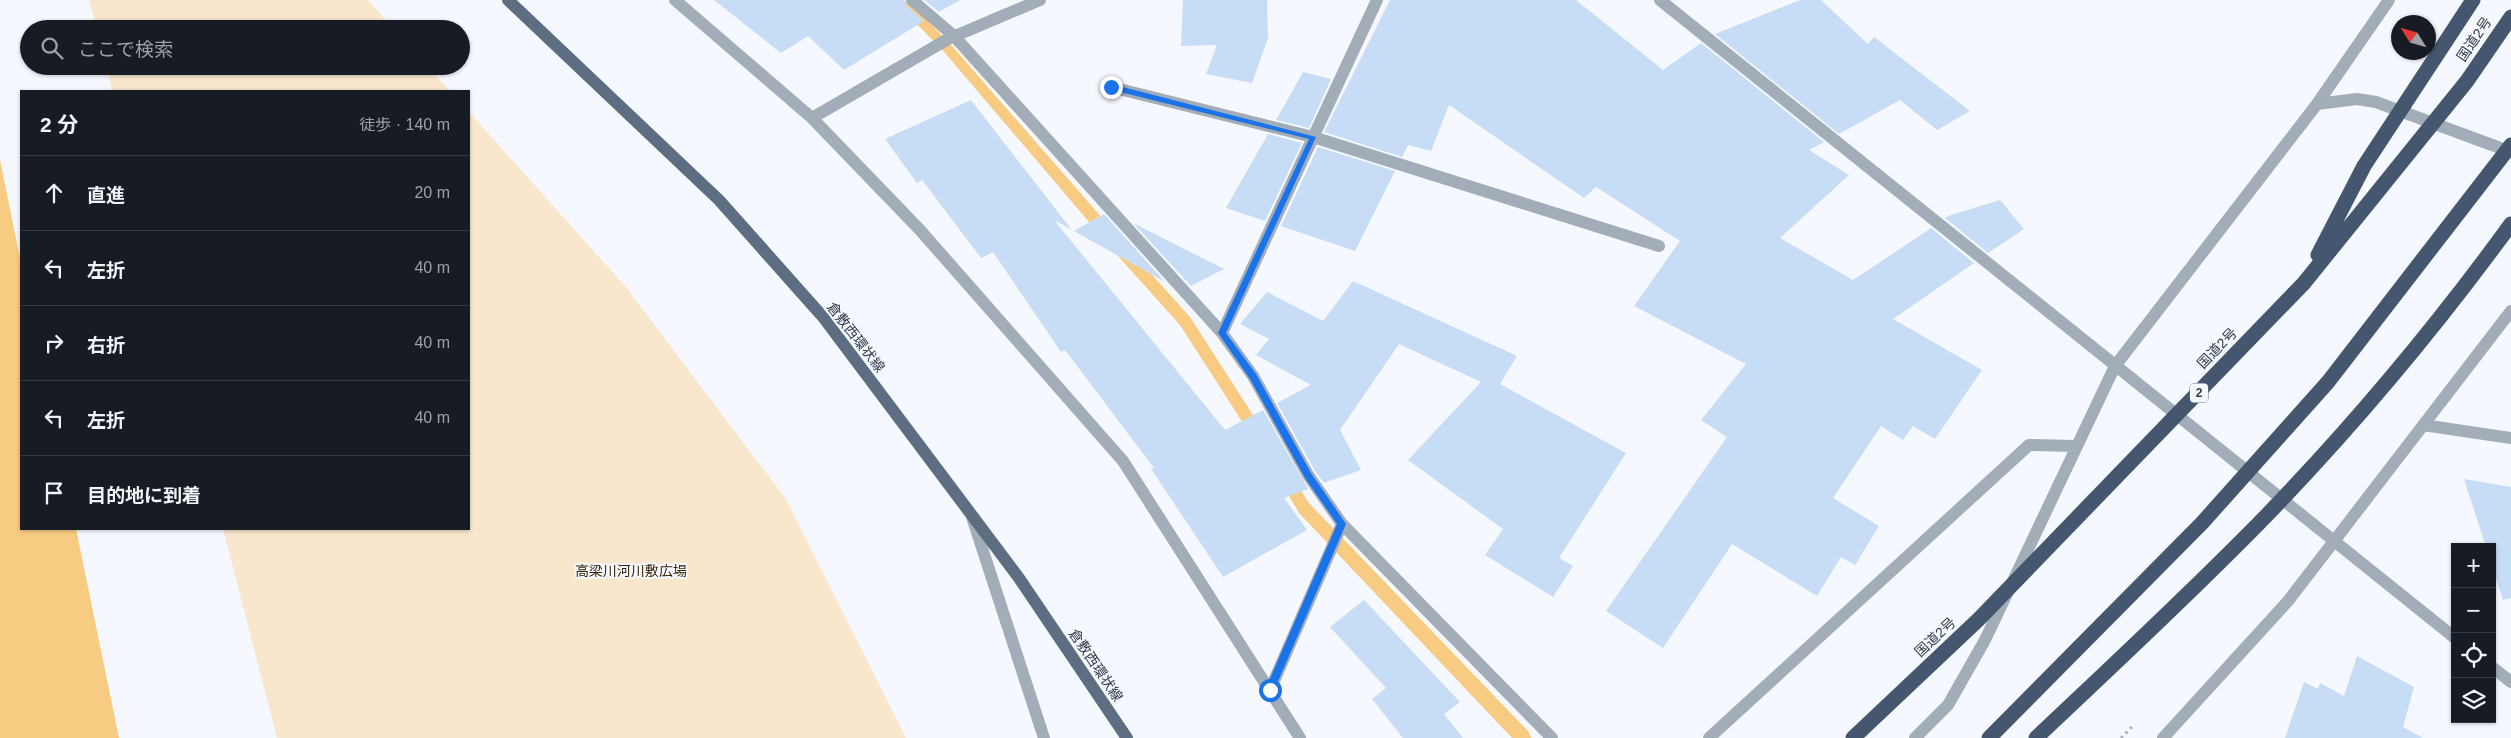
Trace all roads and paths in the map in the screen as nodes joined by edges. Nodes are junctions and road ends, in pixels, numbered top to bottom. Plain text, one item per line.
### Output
1 (508, 0) edge
2 (675, 0) edge
3 (912, 0) edge
4 (1040, 0) edge
5 (1377, 0) edge
6 (1660, 0) edge
7 (2390, 0) edge
8 (2474, 0) edge
9 (2511, 17) edge
10 (951, 37) junction
11 (1111, 87) dead end
12 (2317, 104) junction
13 (812, 118) junction
14 (1313, 137) junction
15 (2511, 145) edge
16 (2511, 152) edge
17 (2511, 224) edge
18 (1659, 246) dead end
19 (2304, 283) junction
20 (2511, 311) edge
21 (1222, 333) junction
22 (2115, 366) junction
23 (2423, 425) junction
24 (2511, 438) edge
25 (2076, 446) junction
26 (970, 511) junction
27 (1340, 526) junction
28 (2334, 543) junction
29 (2451, 635) edge
30 (2496, 670) edge
31 (2511, 682) edge
32 (1270, 690) junction
33 (1044, 738) edge
34 (1128, 738) edge
35 (1300, 738) edge
36 (1552, 738) edge
37 (1708, 738) edge
38 (1853, 738) edge
39 (1915, 738) edge
40 (1989, 738) edge
41 (2036, 738) edge
42 (2163, 738) edge

1 - 26 main road, 倉敷西環状線
2 - 13 street
3 - 10 street
4 - 10 street
5 - 14 street
6 - 22 street
7 - 12 street
8 - 19 highway, bridge
9 - 19 highway, 国道2号 / 2, bridge
10 - 13 street
10 - 21 street
11 - 14 street
12 - 16 street
12 - 22 street
13 - 32 street
14 - 18 street
14 - 21 street
15 - 40 highway, bridge
17 - 41 highway, bridge
19 - 38 highway, 国道2号 / 2, bridge
20 - 23 street
21 - 27 street
22 - 25 street
22 - 28 street
23 - 24 street
23 - 28 street
25 - 37 street
25 - 39 street
26 - 33 street
26 - 34 main road, 倉敷西環状線
27 - 32 street
27 - 36 street
28 - 29 street
28 - 42 street
30 - 31 street
32 - 35 street

